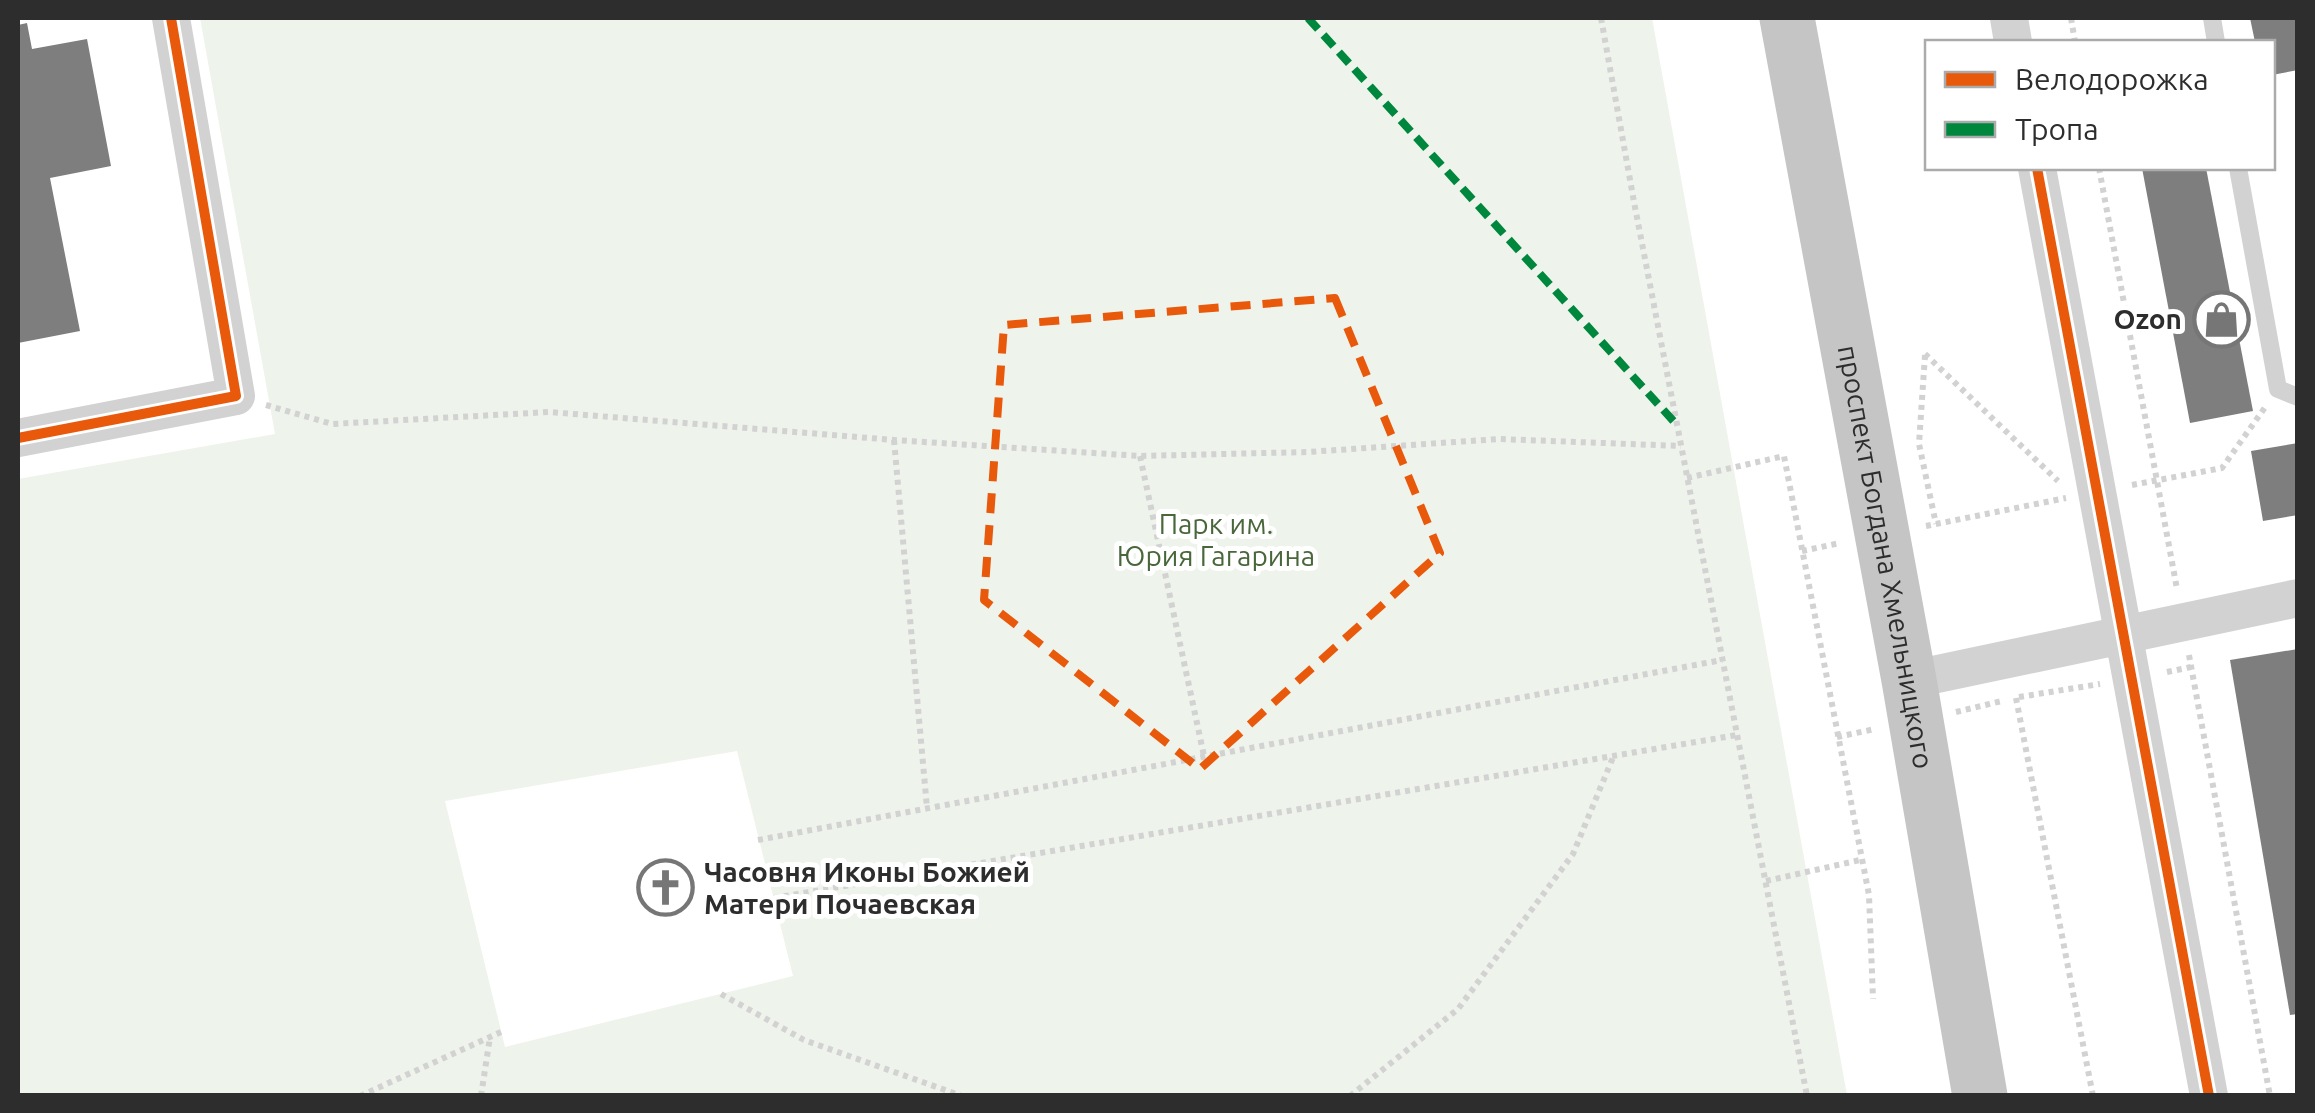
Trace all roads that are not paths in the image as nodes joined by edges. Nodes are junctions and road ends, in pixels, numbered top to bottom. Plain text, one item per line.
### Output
1 (171, 18) edge
2 (1787, 18) edge
3 (2037, 170) edge
4 (2238, 170) edge
5 (2298, 396) edge
6 (18, 438) edge
7 (2298, 598) edge
8 (2124, 633) junction
9 (1912, 700) junction
10 (1980, 1096) edge
11 (2210, 1096) edge

1 - 6 street
2 - 9 main road, проспект Богдана Хмельницкого
3 - 8 street
4 - 5 lane
7 - 8 street
8 - 9 street
8 - 11 street
9 - 10 main road, проспект Богдана Хмельницкого

